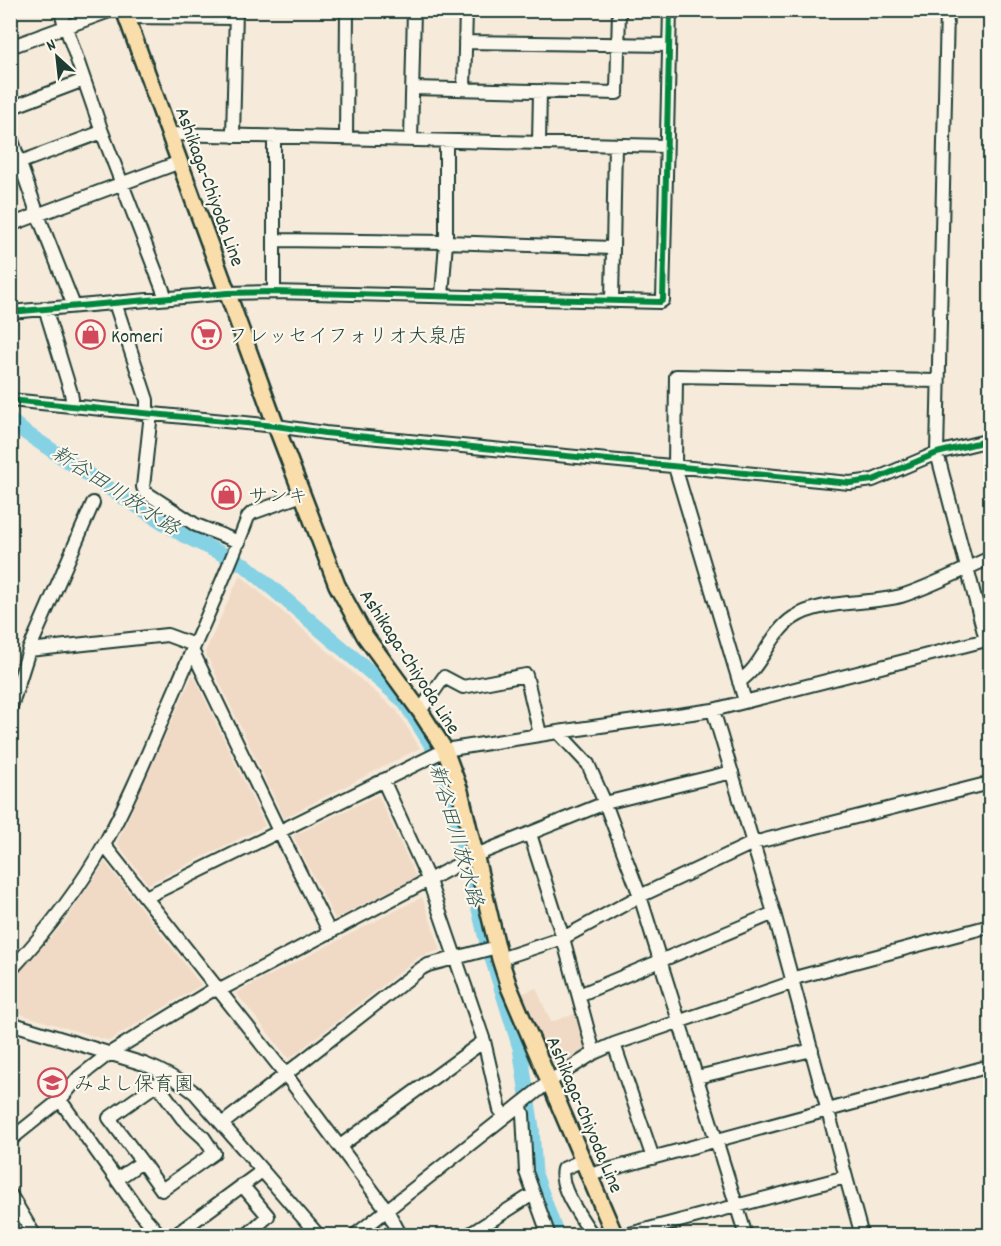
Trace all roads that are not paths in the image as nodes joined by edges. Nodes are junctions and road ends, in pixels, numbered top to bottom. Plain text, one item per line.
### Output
1 (60, 10) edge
2 (347, 10) edge
3 (414, 10) edge
4 (466, 10) edge
5 (619, 10) edge
6 (670, 10) edge
7 (947, 10) edge
8 (121, 13) edge
9 (236, 14) edge
10 (66, 27) junction
11 (465, 42) junction
12 (618, 44) junction
13 (669, 45) junction
14 (10, 47) edge
15 (84, 80) junction
16 (413, 88) junction
17 (464, 89) junction
18 (540, 91) junction
19 (10, 108) edge
20 (102, 132) junction
21 (170, 134) junction
22 (10, 135) edge
23 (233, 136) junction
24 (274, 137) junction
25 (346, 137) junction
26 (411, 140) junction
27 (446, 141) junction
28 (539, 143) junction
29 (615, 145) junction
30 (666, 146) junction
31 (180, 162) junction
32 (16, 164) edge
33 (123, 183) junction
34 (38, 215) junction
35 (10, 225) edge
36 (275, 240) junction
37 (446, 242) junction
38 (612, 248) junction
39 (274, 292) junction
40 (228, 293) junction
41 (442, 296) junction
42 (166, 298) junction
43 (612, 301) junction
44 (117, 302) junction
45 (72, 306) junction
46 (45, 308) junction
47 (10, 312) edge
48 (938, 381) junction
49 (10, 400) edge
50 (71, 405) junction
51 (149, 413) junction
52 (276, 426) junction
53 (990, 440) edge
54 (936, 453) junction
55 (675, 467) junction
56 (302, 495) junction
57 (93, 503) dead end
58 (236, 547) junction
59 (990, 558) edge
60 (968, 568) junction
61 (988, 639) edge
62 (193, 647) junction
63 (29, 650) junction
64 (740, 682) junction
65 (745, 701) junction
66 (10, 710) edge
67 (713, 710) junction
68 (420, 711) junction
69 (558, 732) junction
70 (540, 734) junction
71 (445, 750) junction
72 (732, 772) junction
73 (383, 780) junction
74 (990, 783) edge
75 (605, 803) junction
76 (279, 831) junction
77 (530, 834) junction
78 (753, 843) junction
79 (105, 845) junction
80 (474, 857) junction
81 (429, 881) junction
82 (640, 896) junction
83 (146, 897) junction
84 (774, 913) junction
85 (990, 926) edge
86 (330, 933) junction
87 (563, 938) junction
88 (497, 951) junction
89 (456, 958) junction
90 (660, 961) junction
91 (10, 971) edge
92 (793, 981) junction
93 (220, 990) junction
94 (579, 995) junction
95 (679, 1022) junction
96 (10, 1023) edge
97 (484, 1041) junction
98 (614, 1044) junction
99 (812, 1050) junction
100 (110, 1053) junction
101 (594, 1053) junction
102 (990, 1066) edge
103 (286, 1075) junction
104 (697, 1077) junction
105 (550, 1081) junction
106 (60, 1100) junction
107 (522, 1104) junction
108 (827, 1110) junction
109 (506, 1116) junction
110 (222, 1124) junction
111 (10, 1140) edge
112 (716, 1141) junction
113 (340, 1146) junction
114 (653, 1158) junction
115 (583, 1160) junction
116 (142, 1162) junction
117 (262, 1171) junction
118 (589, 1175) junction
119 (846, 1177) junction
120 (117, 1179) junction
121 (242, 1185) junction
122 (10, 1194) edge
123 (533, 1194) junction
124 (737, 1205) junction
125 (387, 1210) junction
126 (189, 1231) edge
127 (35, 1236) edge
128 (161, 1236) edge
129 (174, 1236) edge
130 (246, 1236) edge
131 (319, 1236) edge
132 (354, 1236) edge
133 (401, 1236) edge
134 (467, 1236) edge
135 (549, 1236) edge
136 (593, 1236) edge
137 (615, 1236) edge
138 (622, 1236) edge
139 (746, 1236) edge
140 (862, 1236) edge

1 - 10 street
2 - 25 street
3 - 16 street
4 - 11 street
5 - 12 street
6 - 13 street
7 - 48 street
8 - 9 street
8 - 10 street
8 - 21 main road, Ashikaga-Chiyoda Line
9 - 23 street
10 - 14 street
10 - 15 street
11 - 12 street
11 - 17 street
12 - 13 street
12 - 18 street
13 - 30 street
15 - 19 street
15 - 20 street
16 - 17 street
16 - 26 street
17 - 18 street
18 - 28 street
20 - 32 street
20 - 33 street
21 - 23 street
21 - 31 main road, Ashikaga-Chiyoda Line
22 - 32 street
23 - 24 street
24 - 25 street
24 - 36 street
25 - 26 street
26 - 27 street
27 - 28 street
27 - 37 street
28 - 29 street
29 - 30 street
29 - 38 street
30 - 43 street
31 - 33 street
31 - 40 main road, Ashikaga-Chiyoda Line
32 - 34 street
33 - 34 street
33 - 42 street
34 - 35 street
34 - 45 street
36 - 37 street
36 - 39 street
37 - 38 street
37 - 41 street
38 - 43 street
39 - 40 street
39 - 41 street
40 - 42 street
40 - 52 main road, Ashikaga-Chiyoda Line
41 - 43 street
42 - 44 street
44 - 45 street
44 - 51 street
45 - 46 street
46 - 47 street
46 - 50 street
48 - 54 street
48 - 55 street
49 - 50 street
50 - 51 street
51 - 52 street
51 - 58 street
52 - 55 street
52 - 56 main road, Ashikaga-Chiyoda Line
53 - 54 street
54 - 55 street
54 - 60 street
55 - 64 street
56 - 58 street
56 - 68 main road, Ashikaga-Chiyoda Line
57 - 63 street
58 - 62 street
59 - 60 street
60 - 61 street
60 - 64 street
61 - 65 street
62 - 63 street
62 - 76 street
62 - 79 street
63 - 66 street
64 - 65 street
65 - 67 street
67 - 69 street
67 - 72 street
68 - 70 street
68 - 71 main road, Ashikaga-Chiyoda Line
69 - 70 street
69 - 75 street
70 - 71 street
71 - 73 street
71 - 80 main road, Ashikaga-Chiyoda Line
72 - 75 street
72 - 78 street
73 - 76 street
73 - 81 street
74 - 78 street
75 - 77 street
75 - 82 street
76 - 83 street
76 - 86 street
77 - 80 street
77 - 87 street
78 - 82 street
78 - 84 street
79 - 83 street
79 - 91 street
80 - 81 street
80 - 88 main road, Ashikaga-Chiyoda Line
81 - 86 street
81 - 89 street
82 - 87 street
82 - 90 street
83 - 93 street
84 - 90 street
84 - 92 street
85 - 92 street
86 - 93 street
87 - 88 street
87 - 94 street
88 - 89 street
88 - 105 main road, Ashikaga-Chiyoda Line
89 - 97 street
89 - 103 street
90 - 94 street
90 - 95 street
92 - 95 street
92 - 99 street
93 - 100 street
93 - 103 street
94 - 101 street
95 - 98 street
95 - 104 street
96 - 100 street
97 - 109 street
97 - 113 street
98 - 101 street
98 - 114 street
99 - 104 street
99 - 108 street
100 - 106 street
100 - 110 street
101 - 105 street
102 - 108 street
103 - 110 street
103 - 113 street
104 - 112 street
105 - 107 street
105 - 115 main road, Ashikaga-Chiyoda Line
106 - 111 street
106 - 120 street
107 - 109 street
107 - 123 street
108 - 112 street
108 - 119 street
109 - 125 street
110 - 117 street
112 - 114 street
112 - 124 street
113 - 125 street
114 - 118 street
115 - 118 main road, Ashikaga-Chiyoda Line
115 - 136 street
116 - 116 street
116 - 120 street
117 - 121 street
117 - 131 street
118 - 137 main road, Ashikaga-Chiyoda Line
119 - 124 street
119 - 140 street
120 - 128 street
121 - 126 street
121 - 130 street
122 - 127 street
123 - 134 street
123 - 135 street
124 - 138 street
124 - 139 street
125 - 132 street
125 - 133 street
126 - 129 street

